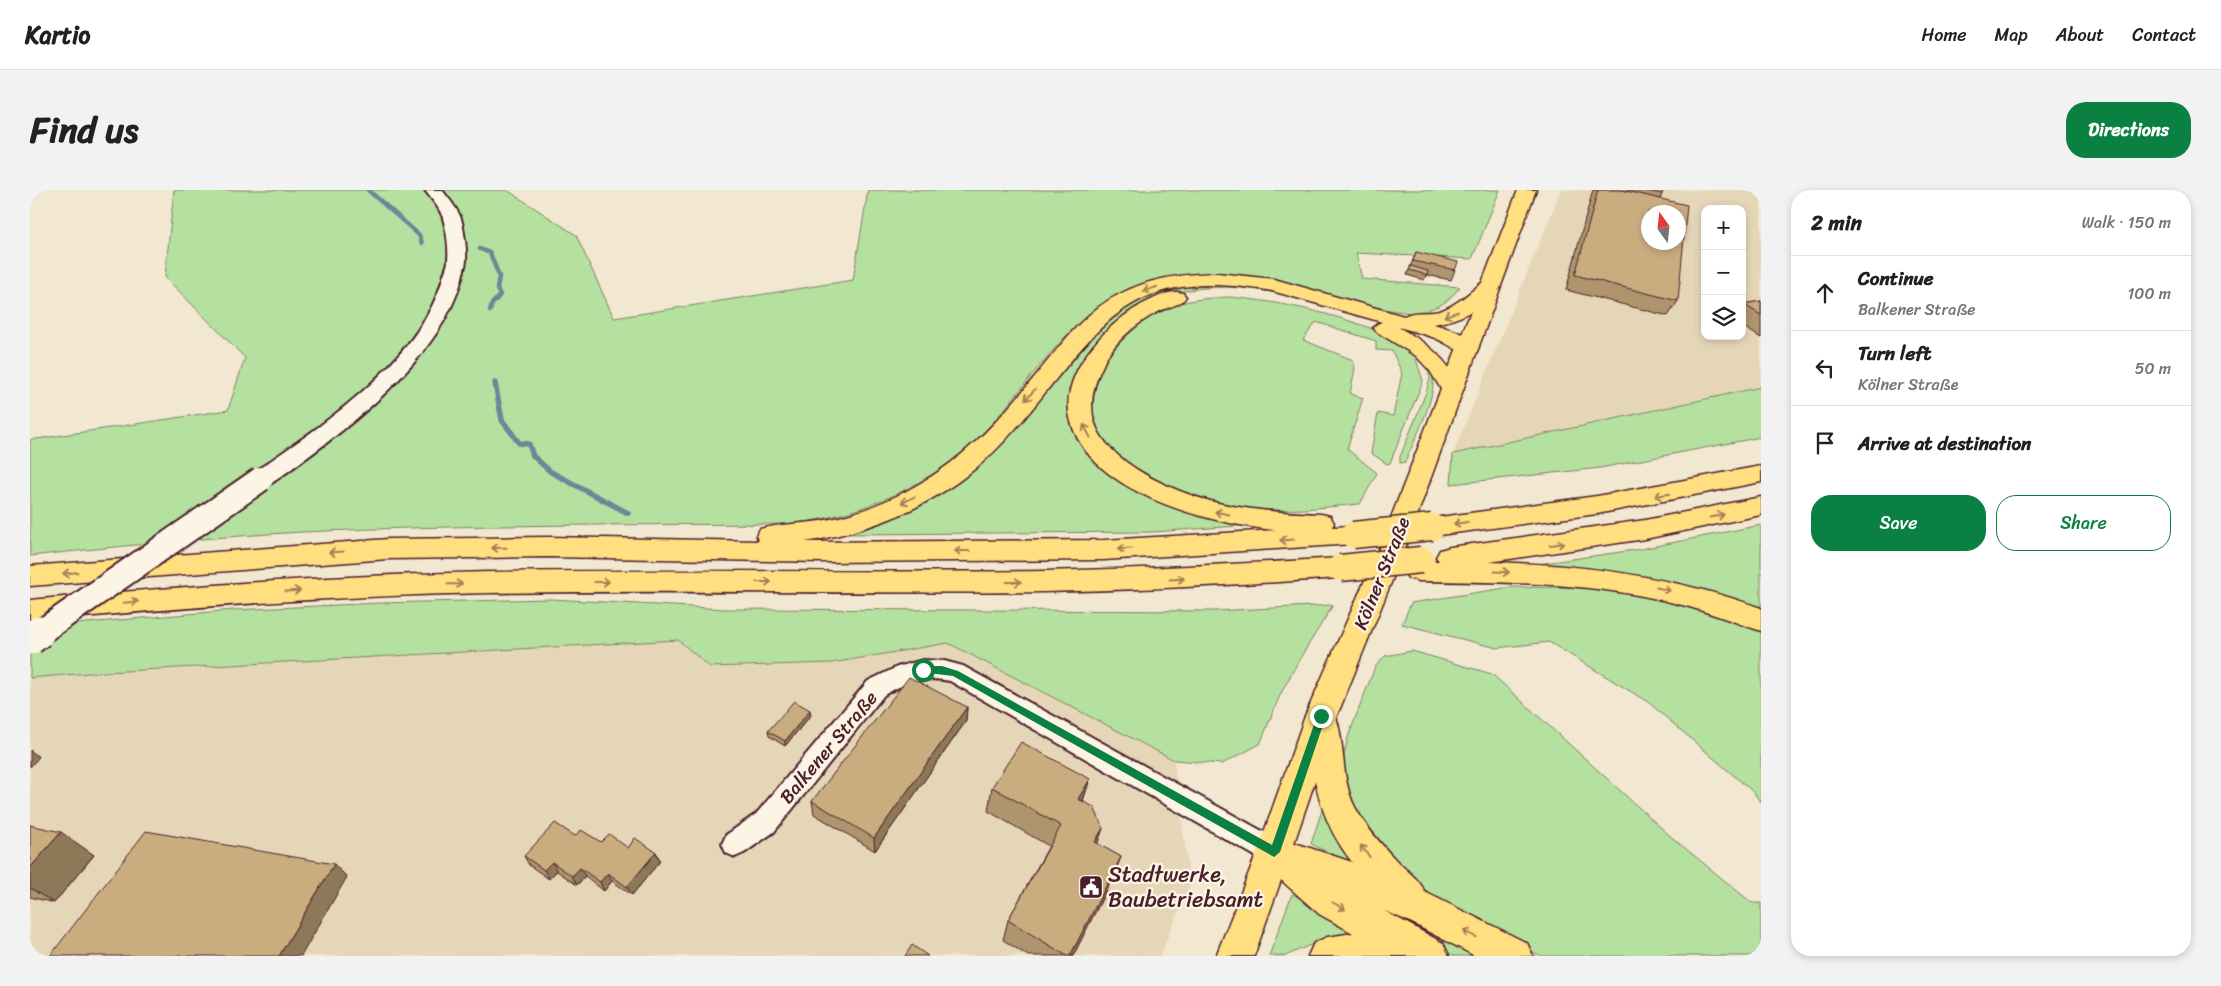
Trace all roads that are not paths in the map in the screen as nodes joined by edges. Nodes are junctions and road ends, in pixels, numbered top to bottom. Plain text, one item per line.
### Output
1 (433, 190) edge
2 (1527, 190) edge
3 (1490, 286) junction
4 (1385, 322) junction
5 (1468, 347) junction
6 (1452, 389) junction
7 (1761, 474) edge
8 (1761, 506) edge
9 (1355, 530) junction
10 (548, 547) junction
11 (1420, 565) junction
12 (30, 576) edge
13 (30, 611) edge
14 (1761, 620) edge
15 (30, 639) edge
16 (1321, 716) junction
17 (734, 844) dead end
18 (1274, 852) junction
19 (1425, 910) junction
20 (1235, 956) edge
21 (1327, 956) edge
22 (1403, 956) edge
23 (1430, 956) edge
24 (1514, 956) edge

1 - 15 street, bridge
2 - 3 main road, Kölner Straße
3 -> 4 main road
3 - 5 main road, Kölner Straße
4 - 5 main road
4 - 6 main road
9 -> 4 main road
4 -> 10 main road
5 - 6 main road, Kölner Straße
6 - 16 main road, Kölner Straße
7 -> 9 main road, bridge
11 -> 8 main road
9 -> 10 main road
10 -> 12 main road
13 -> 11 main road, bridge
11 -> 14 main road
16 - 18 main road, Kölner Straße
19 -> 16 main road
17 - 18 street, Balkener Straße
18 - 19 main road
18 - 20 main road, Kölner Straße
18 -> 23 main road
24 -> 19 main road
21 - 22 main road

